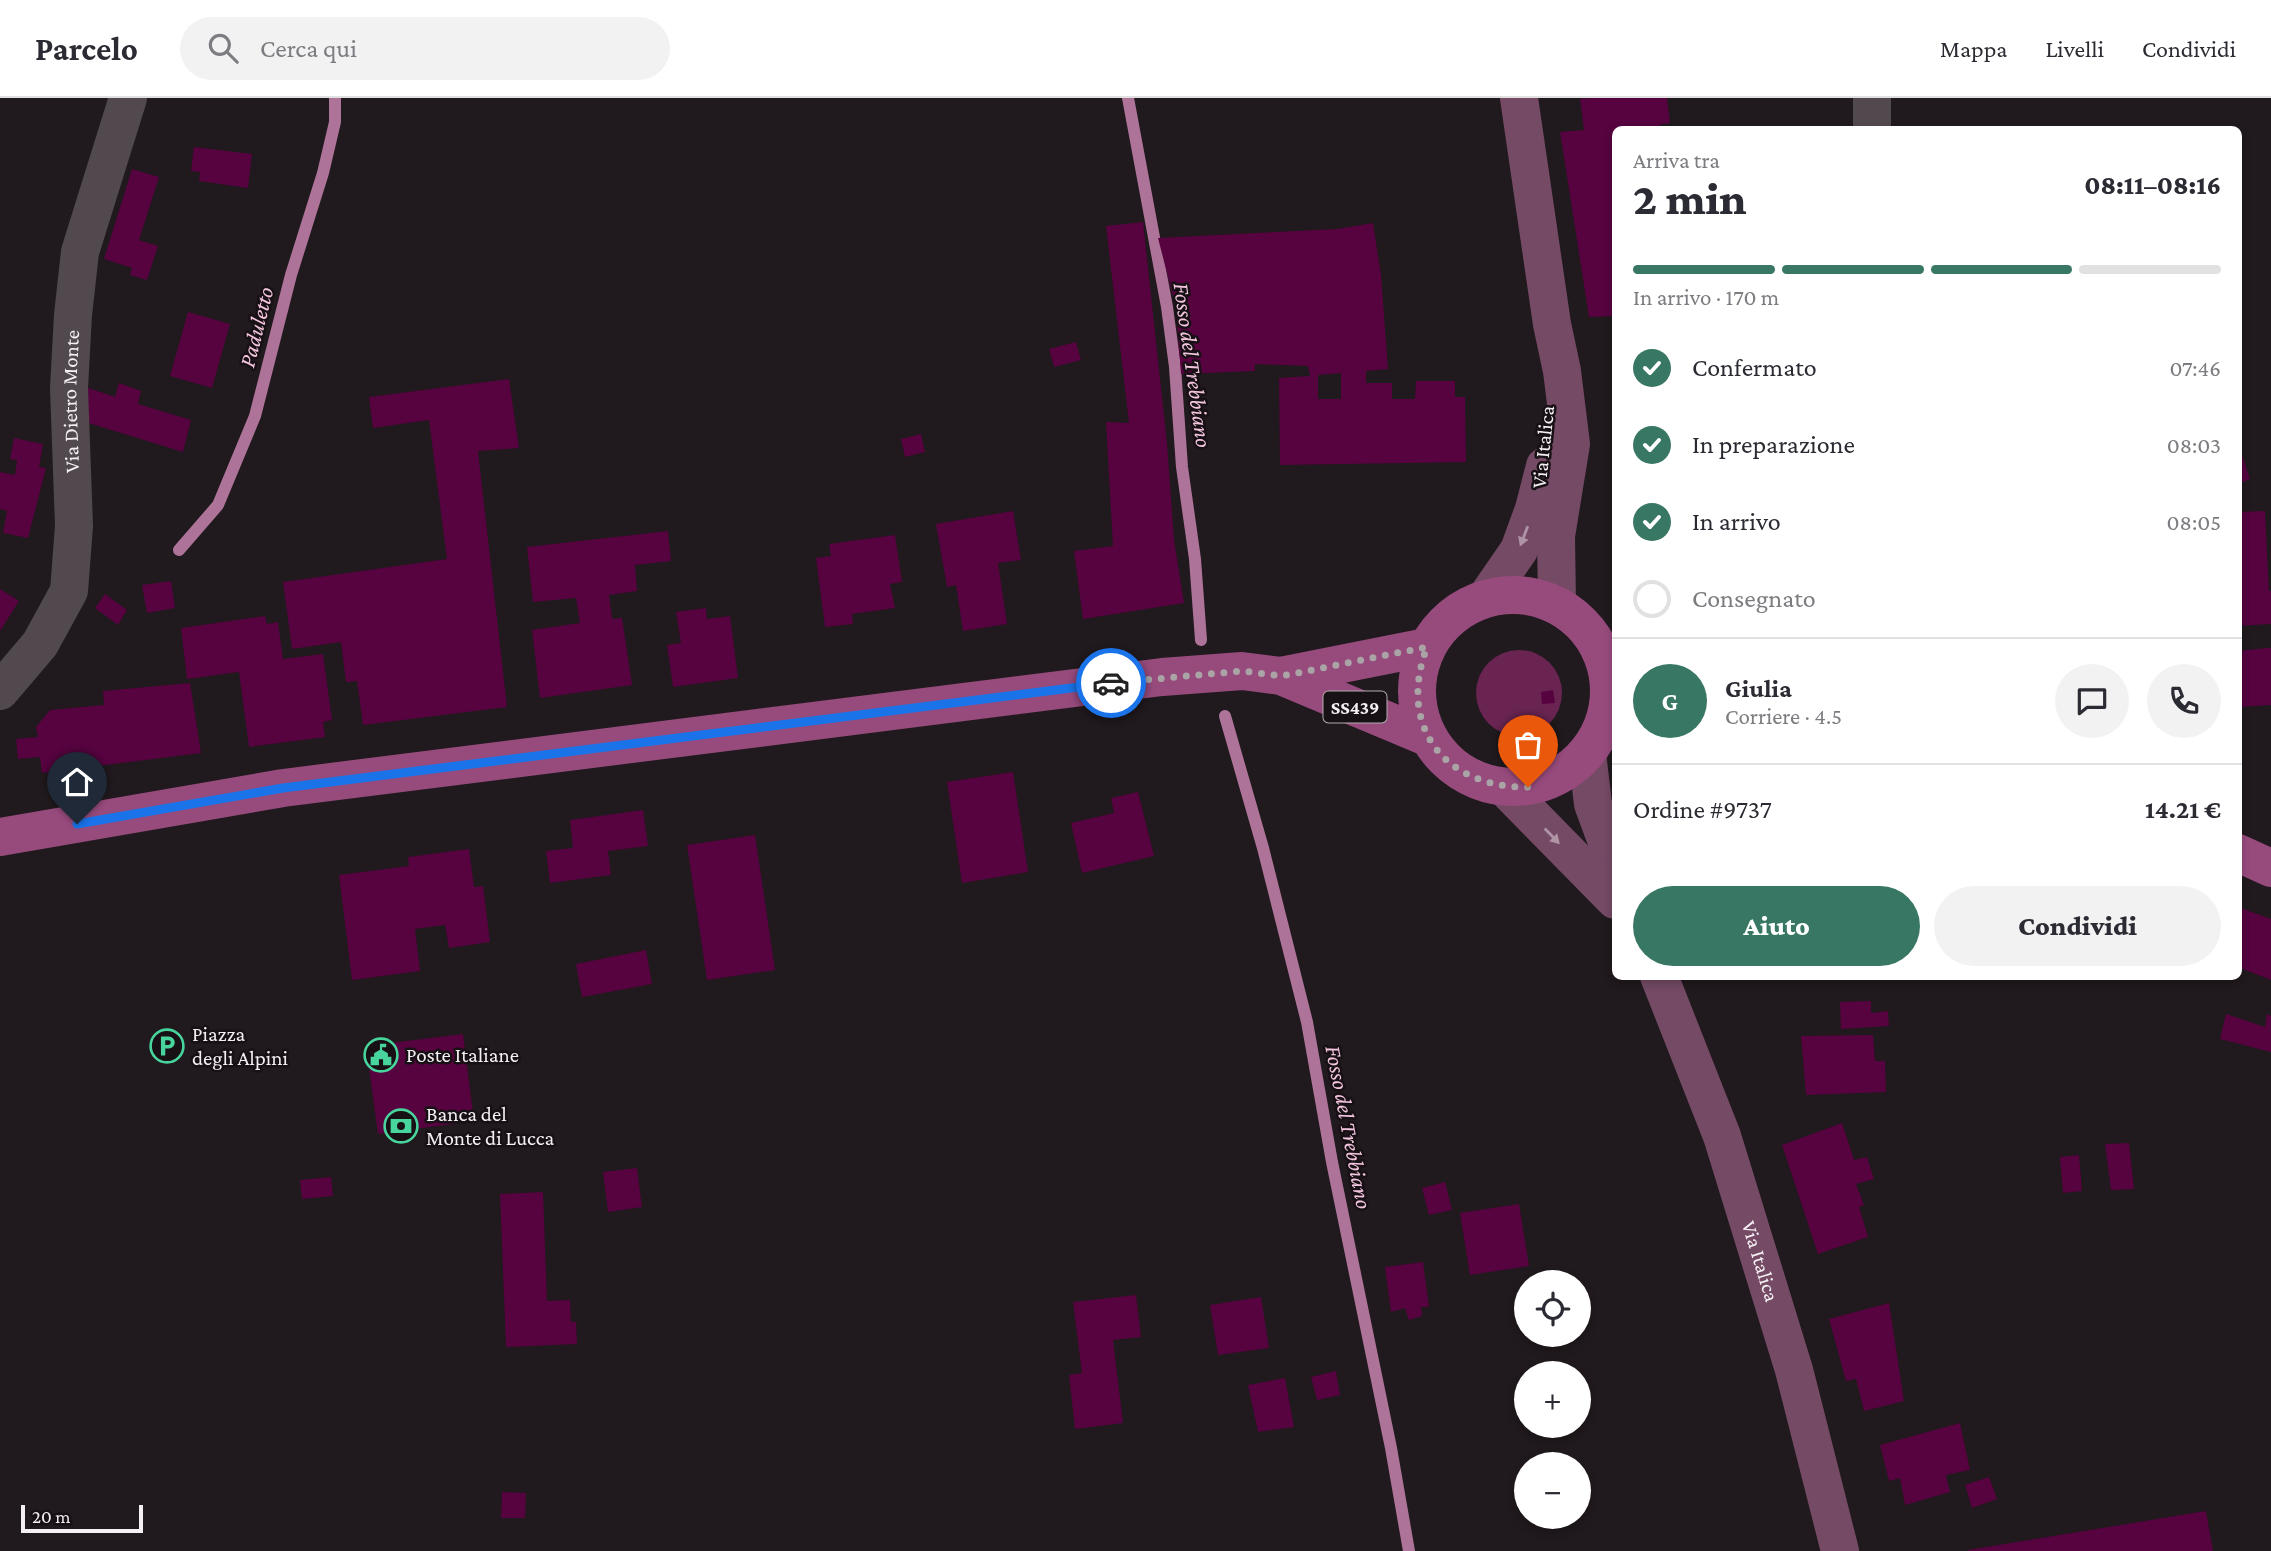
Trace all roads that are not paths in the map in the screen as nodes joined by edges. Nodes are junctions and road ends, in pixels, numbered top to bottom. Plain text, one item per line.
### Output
1 (128, 98) edge
2 (1519, 98) edge
3 (1872, 98) edge
4 (1871, 126) edge
5 (1552, 324) junction
6 (1486, 598) junction
7 (1557, 604) junction
8 (1603, 635) edge
9 (1427, 647) junction
10 (1282, 676) junction
11 (0, 691) edge
12 (1602, 731) edge
13 (1429, 738) junction
14 (1504, 787) junction
15 (0, 837) edge
16 (1612, 855) edge
17 (2242, 855) edge
18 (2271, 868) edge
19 (1612, 897) edge
20 (1661, 980) edge
21 (1840, 1551) edge

1 - 11 street, Via Dietro Monte
2 - 5 main road, Via Italica
3 - 4 street
5 -> 6 main road, Via Italica
5 - 7 main road, Via Italica
6 - 7 main road, SS439
6 - 9 main road, SS439
7 - 8 main road, SS439
8 - 12 main road, SS439
9 - 10 main road, SS439
9 - 13 main road, SS439
10 - 13 main road, SS439
10 - 15 main road, SS439
12 - 14 main road, SS439
12 - 16 main road
13 - 14 main road, SS439
14 -> 19 main road
17 - 18 main road
20 - 21 main road, Via Italica

